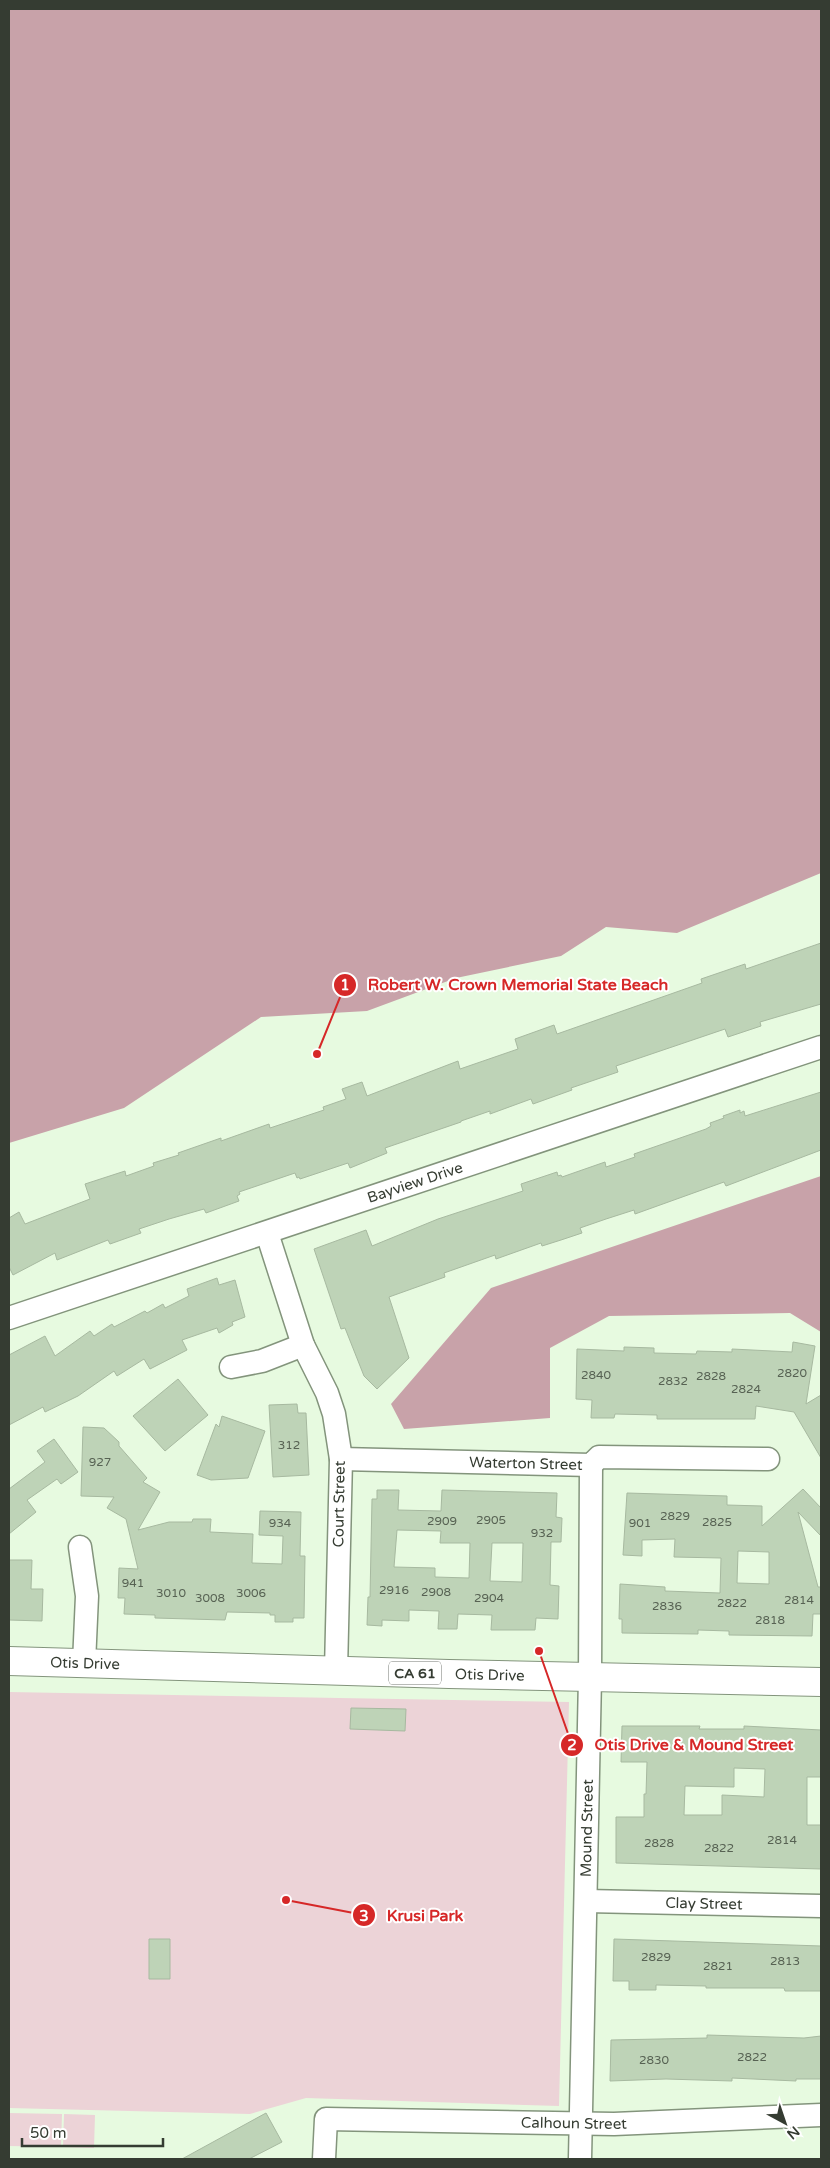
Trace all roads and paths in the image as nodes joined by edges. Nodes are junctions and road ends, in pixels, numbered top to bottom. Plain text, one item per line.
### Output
1 (821, 1048) edge
2 (267, 1233) junction
3 (9, 1318) edge
4 (303, 1345) junction
5 (231, 1367) dead end
6 (340, 1459) junction
7 (768, 1459) dead end
8 (591, 1465) junction
9 (80, 1547) dead end
10 (9, 1661) edge
11 (84, 1663) junction
12 (336, 1671) junction
13 (590, 1677) junction
14 (821, 1682) edge
15 (586, 1901) junction
16 (821, 1906) edge
17 (821, 2115) edge
18 (581, 2124) junction
19 (324, 2159) edge
20 (580, 2159) edge

1 - 2 street, Bayview Drive
2 - 3 street, Bayview Drive
2 - 4 street, Court Street
4 - 5 street
4 - 6 street, Court Street
6 - 8 street, Waterton Street
6 - 12 street, Court Street
7 - 8 street, Waterton Street
8 - 13 street, Mound Street
9 - 11 street
10 - 11 main road, Otis Drive / CA 61
11 - 12 main road, Otis Drive / CA 61
12 - 13 main road, Otis Drive / CA 61
13 - 14 main road, Otis Drive / CA 61
13 - 15 street, Mound Street
15 - 16 street, Clay Street
15 - 18 street, Mound Street
17 - 18 street, Calhoun Street
18 - 19 street, Calhoun Street
18 - 20 street, Mound Street

